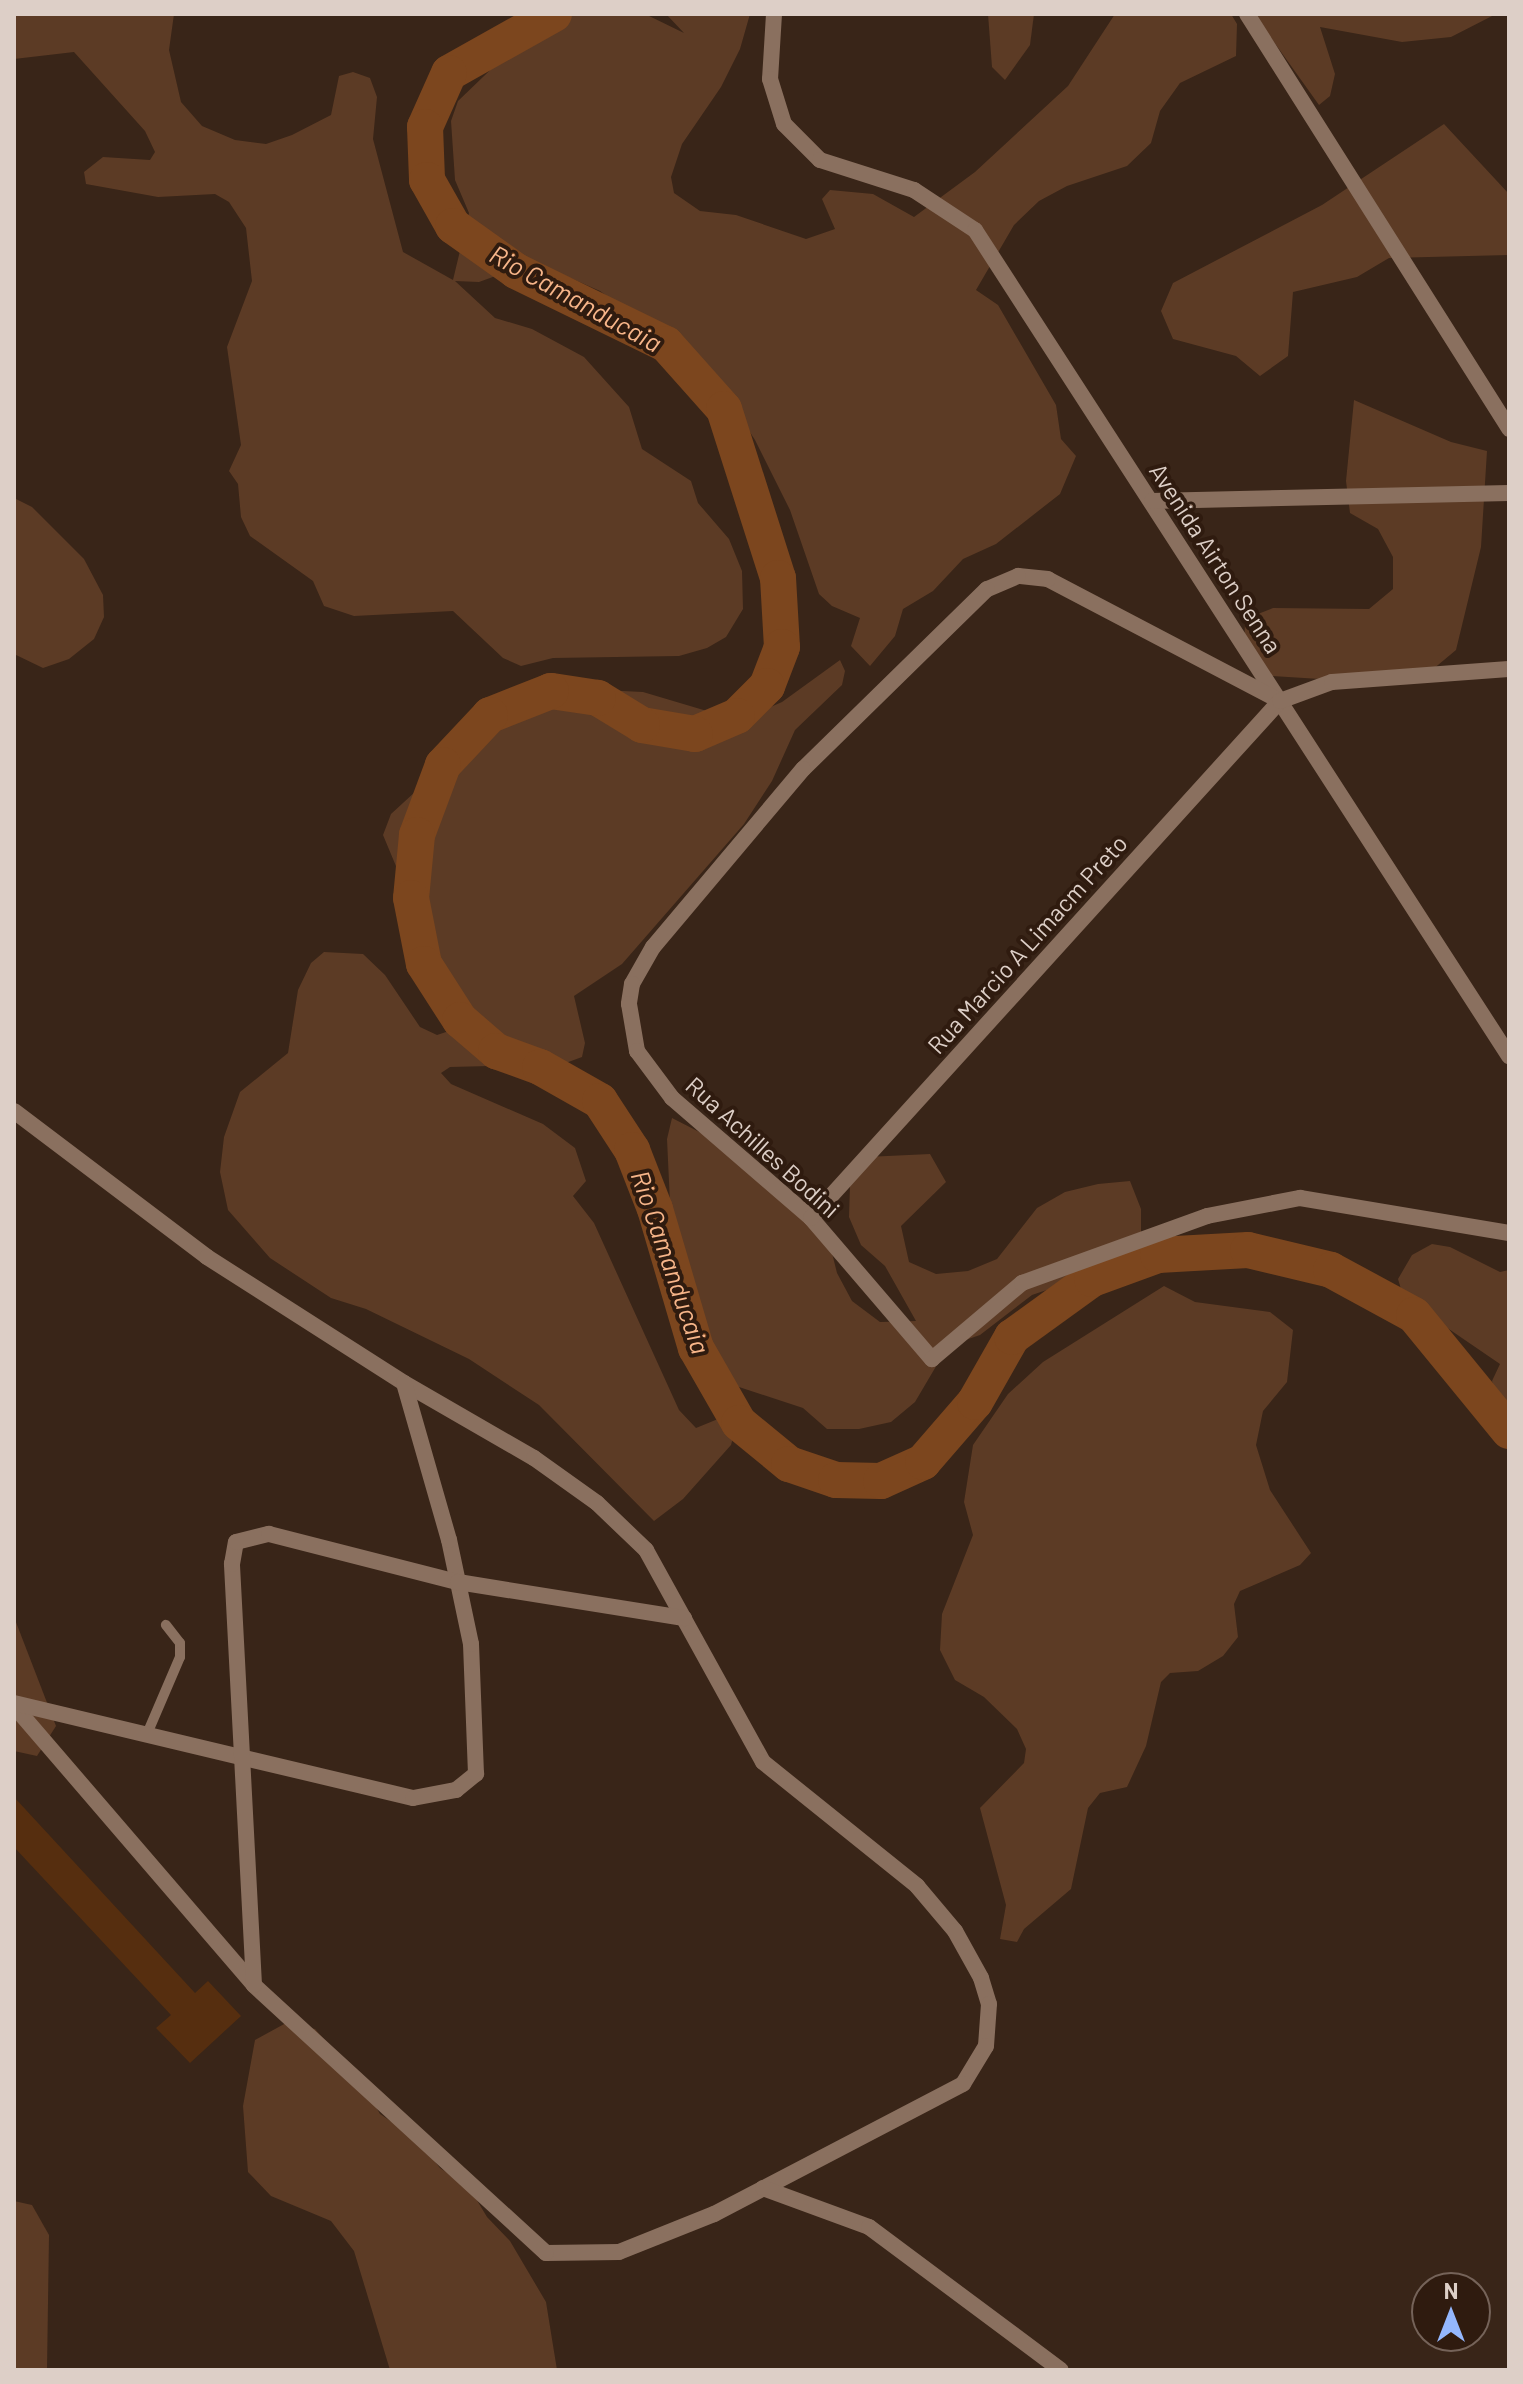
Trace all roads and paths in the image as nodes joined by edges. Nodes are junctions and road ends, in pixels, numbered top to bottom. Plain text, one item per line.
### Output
1 (774, 14) edge
2 (1247, 14) edge
3 (1509, 429) edge
4 (1509, 493) edge
5 (1152, 501) junction
6 (1509, 669) edge
7 (1280, 701) junction
8 (1509, 1056) edge
9 (14, 1111) edge
10 (811, 1218) junction
11 (1509, 1233) edge
12 (404, 1383) junction
13 (458, 1582) junction
14 (684, 1618) junction
15 (166, 1625) dead end
16 (14, 1705) edge
17 (147, 1734) junction
18 (244, 1758) junction
19 (254, 1985) junction
20 (763, 2188) junction
21 (1061, 2370) edge

1 - 5 street, Avenida Airton Senna
2 - 3 street
4 - 5 street
5 - 7 street, Avenida Airton Senna
6 - 7 street
7 - 8 street, Avenida Airton Senna
7 - 10 street, Rua Marcio A Limacm Preto
7 - 10 street, Rua Achilles Bodini
9 - 12 street
10 - 11 street, Rua Achilles Bodini
12 - 13 street
12 - 14 street
13 - 14 street
13 - 18 street
13 - 18 street
14 - 20 street
15 - 17 lane
16 - 17 street
16 - 19 street
17 - 18 street
18 - 19 street
19 - 20 street
20 - 21 street

